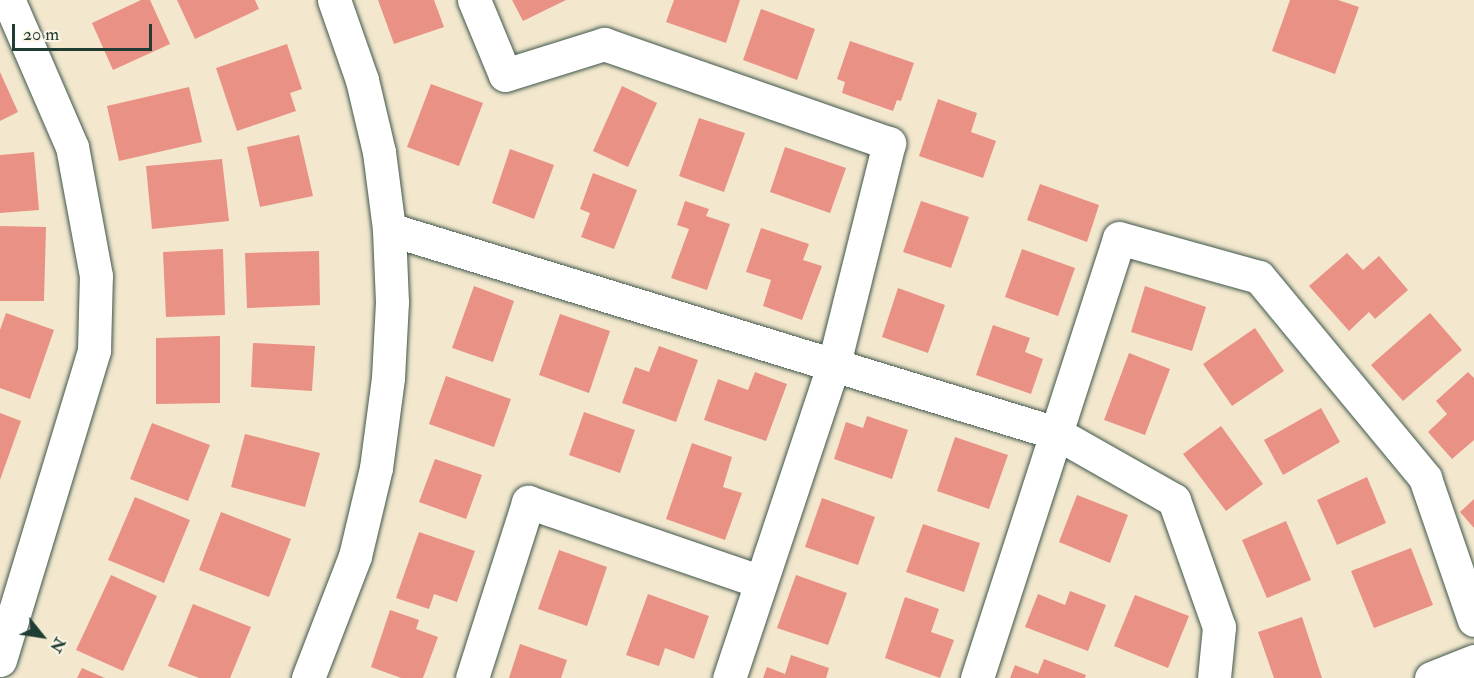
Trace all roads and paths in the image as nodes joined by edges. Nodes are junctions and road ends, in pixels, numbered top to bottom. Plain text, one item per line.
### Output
1 (334, 0) edge
2 (474, 0) edge
3 (12, 6) edge
4 (389, 230) junction
5 (834, 363) junction
6 (1056, 433) junction
7 (761, 582) junction
8 (1474, 620) edge
9 (0, 660) edge
10 (1474, 662) edge
11 (308, 678) edge
12 (472, 678) edge
13 (729, 678) edge
14 (977, 678) edge
15 (1214, 678) edge
16 (1431, 678) edge

1 - 4 street
2 - 5 street
3 - 9 street
4 - 5 street
4 - 11 street
5 - 6 street
5 - 7 street
6 - 8 street
6 - 14 street
6 - 15 street
7 - 12 street
7 - 13 street
10 - 16 street

